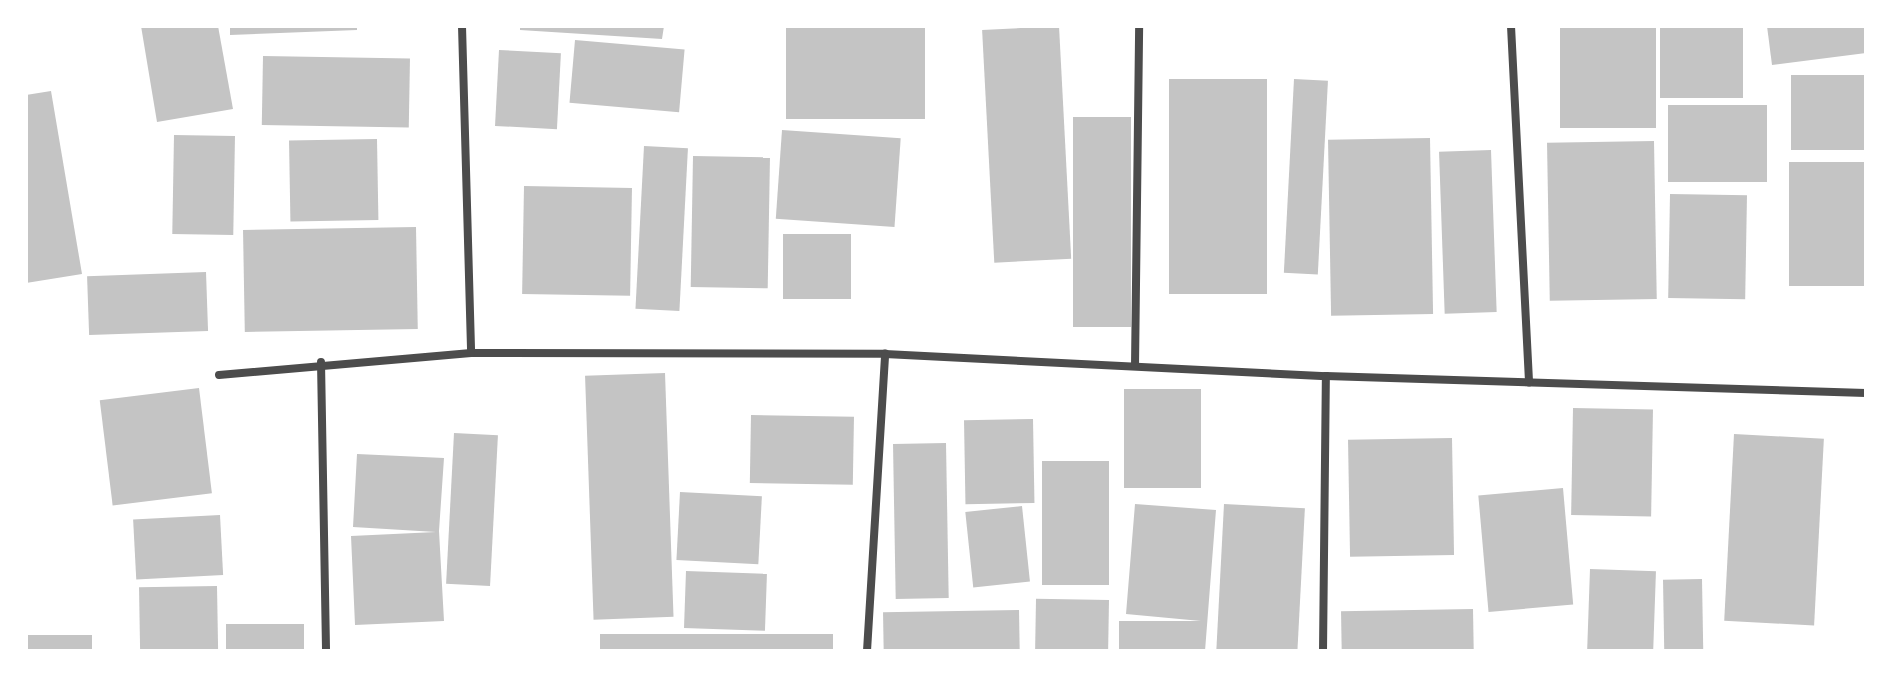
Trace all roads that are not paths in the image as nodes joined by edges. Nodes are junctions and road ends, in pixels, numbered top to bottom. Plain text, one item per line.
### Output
1 (462, 26) edge
2 (1139, 26) edge
3 (1511, 26) edge
4 (471, 353) junction
5 (885, 354) junction
6 (321, 362) junction
7 (1135, 366) junction
8 (219, 375) dead end
9 (1326, 376) junction
10 (1529, 383) junction
11 (1866, 393) edge
12 (326, 651) edge
13 (867, 651) edge
14 (1323, 651) edge

1 - 4 street
2 - 7 street
3 - 10 street
4 - 5 street
4 - 6 street
5 - 7 street
5 - 13 street
6 - 8 street
6 - 12 street
7 - 9 street
9 - 10 street
9 - 14 street
10 - 11 street

